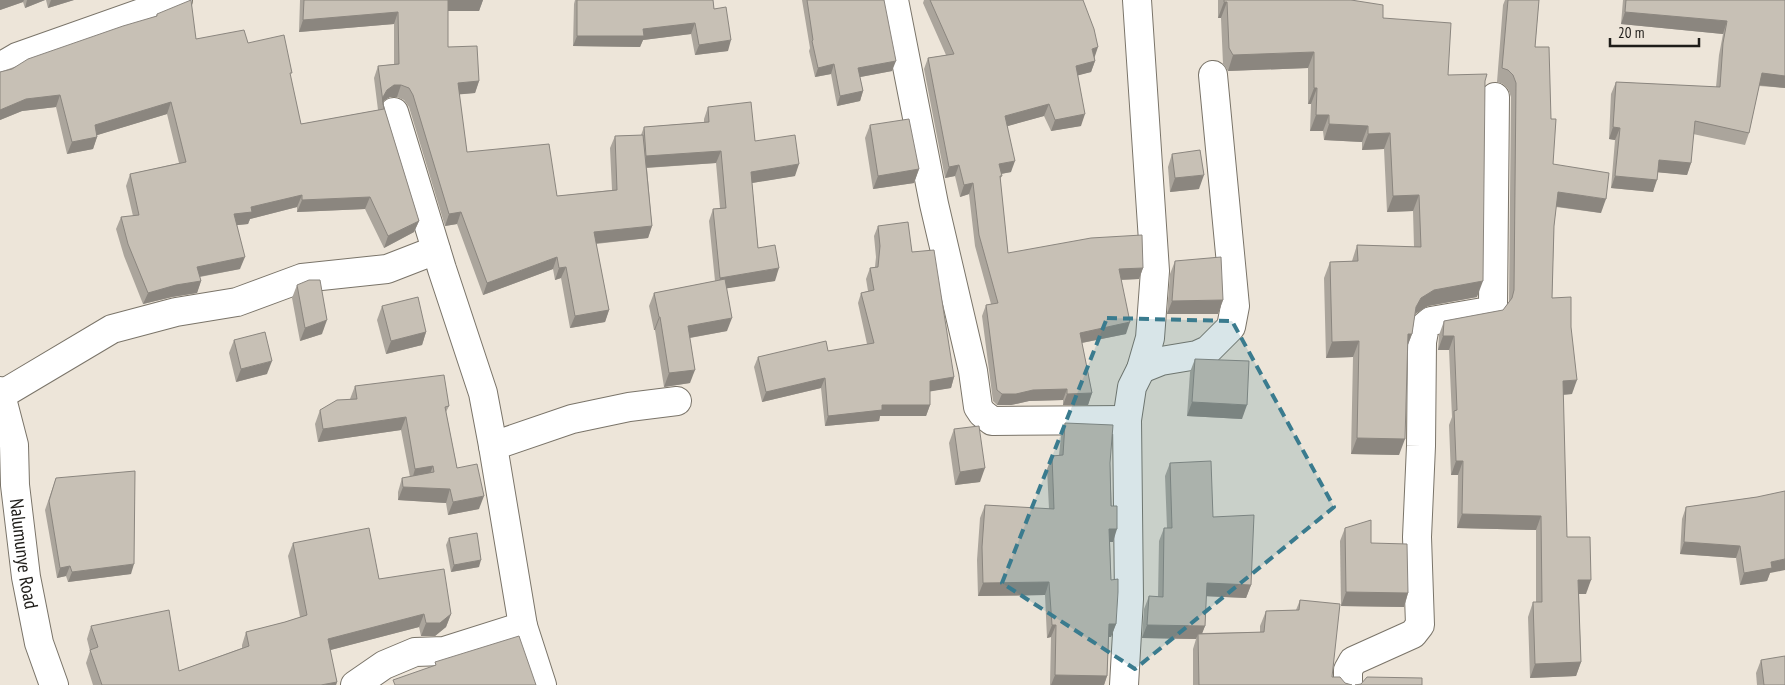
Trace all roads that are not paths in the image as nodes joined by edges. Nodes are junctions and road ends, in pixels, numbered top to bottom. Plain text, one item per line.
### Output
1 (178, 0) edge
2 (894, 0) edge
3 (1137, 0) edge
4 (119, 10) edge
5 (0, 67) edge
6 (1213, 75) dead end
7 (1495, 98) dead end
8 (394, 112) dead end
9 (436, 250) junction
10 (1141, 369) junction
11 (0, 393) edge
12 (677, 401) dead end
13 (1127, 420) junction
14 (494, 446) junction
15 (8, 486) edge
16 (523, 626) junction
17 (54, 685) edge
18 (355, 685) edge
19 (542, 685) edge
20 (1124, 685) edge
21 (1348, 685) edge

1 - 4 street
2 - 13 street
3 - 10 street
4 - 5 street
6 - 10 street
7 - 21 street
8 - 9 street
9 - 11 street
9 - 14 street
10 - 13 street
11 - 15 street, Nalumunye Road
12 - 14 street
13 - 20 street
14 - 16 street
15 - 17 street, Nalumunye Road
16 - 18 street
16 - 19 street

